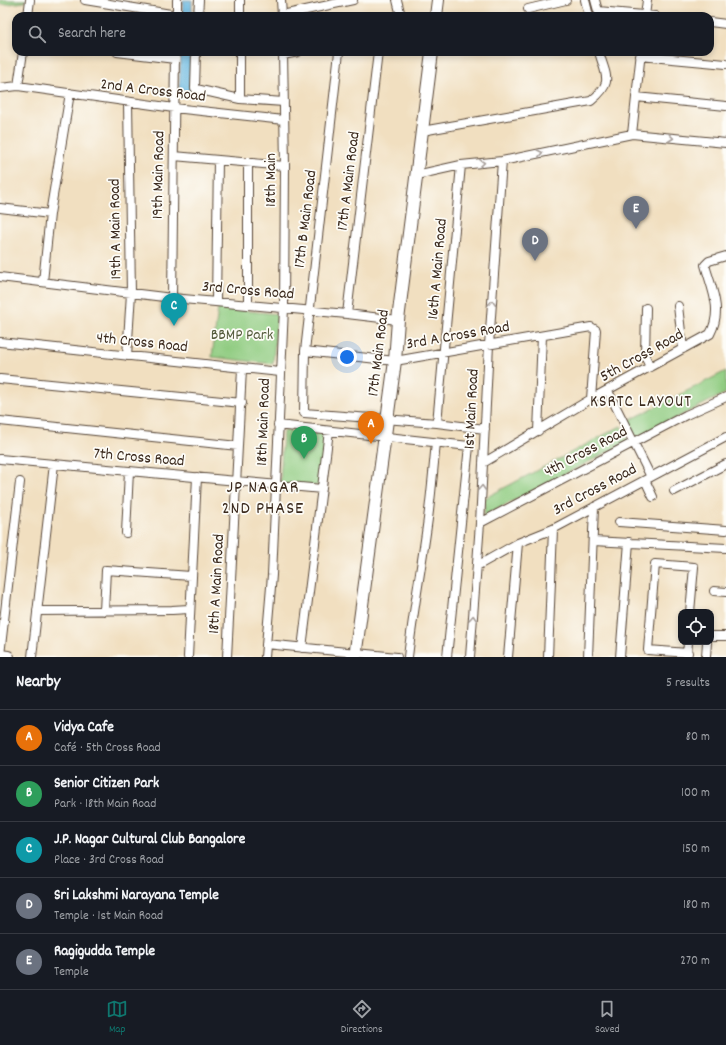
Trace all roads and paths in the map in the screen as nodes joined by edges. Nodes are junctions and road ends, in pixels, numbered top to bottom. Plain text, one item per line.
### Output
1 (30, 0) edge
2 (85, 0) edge
3 (177, 0) edge
4 (199, 0) edge
5 (240, 0) edge
6 (281, 0) edge
7 (352, 0) edge
8 (397, 0) edge
9 (438, 0) edge
10 (566, 0) edge
11 (585, 0) edge
12 (595, 0) edge
13 (647, 0) edge
14 (528, 9) dead end
15 (28, 12) edge
16 (159, 12) edge
17 (177, 12) edge
18 (198, 12) edge
19 (240, 12) edge
20 (282, 12) edge
21 (300, 12) edge
22 (400, 12) edge
23 (436, 12) edge
24 (588, 12) edge
25 (610, 12) edge
26 (645, 12) edge
27 (714, 22) edge
28 (726, 24) edge
29 (22, 56) edge
30 (175, 56) edge
31 (196, 56) edge
32 (240, 56) edge
33 (283, 56) edge
34 (339, 56) edge
35 (378, 56) edge
36 (431, 56) edge
37 (600, 56) edge
38 (641, 56) edge
39 (658, 56) edge
40 (726, 64) edge
41 (18, 86) junction
42 (0, 88) edge
43 (70, 94) junction
44 (636, 97) junction
45 (240, 99) junction
46 (128, 102) junction
47 (284, 102) junction
48 (726, 106) edge
49 (174, 108) junction
50 (284, 120) junction
51 (422, 131) junction
52 (632, 134) junction
53 (726, 143) edge
54 (174, 156) junction
55 (218, 160) junction
56 (502, 161) junction
57 (248, 162) junction
58 (461, 165) junction
59 (285, 166) junction
60 (416, 175) junction
61 (0, 208) edge
62 (50, 214) junction
63 (726, 256) edge
64 (0, 277) edge
65 (43, 282) junction
66 (131, 293) junction
67 (172, 298) junction
68 (216, 302) junction
69 (248, 305) junction
70 (678, 306) dead end
71 (284, 308) junction
72 (646, 308) dead end
73 (309, 311) junction
74 (347, 314) junction
75 (398, 320) junction
76 (542, 336) junction
77 (0, 342) edge
78 (489, 345) junction
79 (683, 349) junction
80 (305, 351) junction
81 (444, 352) junction
82 (127, 356) junction
83 (395, 361) junction
84 (650, 367) junction
85 (242, 369) junction
86 (280, 372) junction
87 (0, 379) edge
88 (608, 391) junction
89 (726, 397) edge
90 (591, 399) junction
91 (242, 403) junction
92 (386, 419) junction
93 (0, 421) edge
94 (437, 423) junction
95 (278, 425) junction
96 (485, 429) junction
97 (329, 431) junction
98 (538, 431) junction
99 (726, 437) edge
100 (384, 438) junction
101 (436, 443) junction
102 (634, 443) junction
103 (238, 446) junction
104 (0, 459) edge
105 (484, 463) junction
106 (54, 464) junction
107 (726, 464) edge
108 (129, 471) junction
109 (196, 477) junction
110 (648, 478) junction
111 (236, 480) junction
112 (20, 482) dead end
113 (276, 484) junction
114 (322, 489) junction
115 (674, 491) dead end
116 (653, 497) dead end
117 (594, 507) junction
118 (618, 522) dead end
119 (480, 523) junction
120 (553, 529) junction
121 (726, 530) edge
122 (126, 533) dead end
123 (593, 541) junction
124 (629, 542) junction
125 (518, 543) junction
126 (726, 548) edge
127 (477, 566) junction
128 (191, 576) junction
129 (714, 591) dead end
130 (726, 592) edge
131 (189, 609) junction
132 (690, 609) edge
133 (38, 611) junction
134 (104, 611) junction
135 (714, 636) edge
136 (726, 636) edge
137 (266, 644) junction
138 (707, 645) edge
139 (302, 648) junction
140 (0, 655) edge
141 (355, 655) edge
142 (688, 655) edge
143 (8, 657) edge
144 (32, 657) edge
145 (188, 657) edge
146 (227, 657) edge
147 (265, 657) edge
148 (396, 657) edge
149 (408, 657) edge
150 (447, 657) edge
151 (470, 657) edge
152 (508, 657) edge
153 (548, 657) edge
154 (588, 657) edge
155 (620, 657) edge
156 (706, 657) edge

1 - 15 street
2 - 16 street
3 - 17 street
4 - 18 street
5 - 19 street
6 - 20 street
7 - 21 street
8 - 22 street
9 - 23 street
10 - 14 street
11 - 24 street
12 - 25 street
13 - 26 street
27 - 28 street
29 - 41 street
30 - 49 street, 19th Main Road
31 - 45 street
32 - 45 street
33 - 47 street, 18th Main
34 - 73 street, 17th B Main Road
35 - 74 street, 17th A Main Road
36 - 51 street, 17th Main Road
37 - 51 street
38 - 44 street
39 - 40 street
41 - 42 street, 2nd A Cross Road
41 - 43 street, 2nd A Cross Road
43 - 46 street, 2nd A Cross Road
43 - 62 street
44 - 48 street
44 - 52 street
45 - 47 street
46 - 49 street, 2nd A Cross Road
46 - 66 street, 19th A Main Road
47 - 50 street, 18th Main
49 - 50 street, 2nd A Cross Road
49 - 54 street, 19th Main Road
50 - 59 street, 18th Main
51 - 60 street, 17th Main Road
52 -> 53 street
56 -> 52 street
54 - 55 street
54 - 67 street, 19th Main Road
55 - 57 street
55 - 68 street
58 -> 56 street
78 -> 56 street, 1st Main Road
57 - 59 street
57 - 69 street
58 - 60 street
58 - 81 street, 16th A Main Road
59 - 71 street, 18th Main
60 - 75 street, 17th Main Road
61 - 62 street
62 - 65 street
63 - 79 street, 5th Cross Road
64 - 65 street, 3rd Cross Road
65 - 66 street, 3rd Cross Road
66 - 67 street, 3rd Cross Road
66 - 82 street, 19th A Main Road
67 - 68 street, 3rd Cross Road
68 - 69 street, 3rd Cross Road
69 - 71 street, 3rd Cross Road
70 - 79 street
71 - 73 street, 3rd Cross Road
71 - 86 street, 18th Main Road
72 - 84 street
73 - 74 street, 3rd Cross Road
73 - 80 street, 17th B Main Road
74 - 75 street, 3rd Cross Road
75 - 83 street, 17th Main Road
76 - 78 street, 3rd A Cross Road
76 - 90 street, 3rd A Cross Road
76 - 98 street
77 - 82 street, 4th Cross Road
78 - 81 street, 3rd A Cross Road
78 - 96 street, 1st Main Road
79 - 84 street, 5th Cross Road
80 - 83 street, 3rd A Cross Road
80 - 92 street, 17th B Main Road
81 - 83 street, 3rd A Cross Road
81 - 94 street, 16th A Main Road
82 - 85 street, 4th Cross Road
83 - 92 street, 17th Main Road
84 - 88 street, 5th Cross Road
85 - 86 street, 4th Cross Road
85 - 91 street, 18th A Main Road
86 - 95 street, 18th Main Road
87 - 91 street
88 - 90 street, 5th Cross Road
88 - 102 street
89 - 102 street, 4th Cross Road
90 - 98 street, 5th Cross Road
91 - 103 street, 18th A Main Road
92 - 94 street
92 - 100 street, 17th Main Road
93 - 103 street
94 - 96 street
95 - 97 street
95 - 113 street, 18th Main Road
96 - 105 street, 1st Main Road
97 - 100 street
97 - 114 street
98 - 105 street, 5th Cross Road
99 - 110 street, 3rd Cross Road
100 - 101 street
100 - 141 street, 17th Main Road
101 - 149 street
101 - 150 street
102 - 110 street
102 - 119 street, 4th Cross Road
103 - 111 street, 18th A Main Road
104 - 106 street, 7th Cross Road
119 -> 105 street, 1st Main Road
106 - 108 street, 7th Cross Road
106 - 133 street
107 - 115 street
108 - 109 street, 7th Cross Road
108 - 122 street
109 - 111 street, 7th Cross Road
109 - 128 street
110 - 116 street
110 - 117 street, 3rd Cross Road
111 - 113 street, 7th Cross Road
111 - 146 street, 18th A Main Road
112 - 140 street
113 - 114 street, 7th Cross Road
113 - 137 street, 18th Main Road
114 - 139 street
117 - 120 street, 3rd Cross Road
117 - 123 street
118 - 121 street
119 - 127 street, 1st Main Road
120 - 125 street, 3rd Cross Road
120 - 153 street
123 - 124 street
123 - 154 street
124 - 126 street
124 - 155 street
125 - 127 street, 3rd Cross Road
125 - 152 street
151 -> 127 street, 1st Main Road
128 - 131 street
128 - 134 street
129 - 130 street
131 - 134 street
131 - 145 street
132 - 142 street
133 - 134 street
133 - 144 street
135 - 136 street
137 - 139 street
137 - 147 street, 18th Main Road
138 - 156 street
139 - 141 street
140 - 143 street
141 - 148 street

